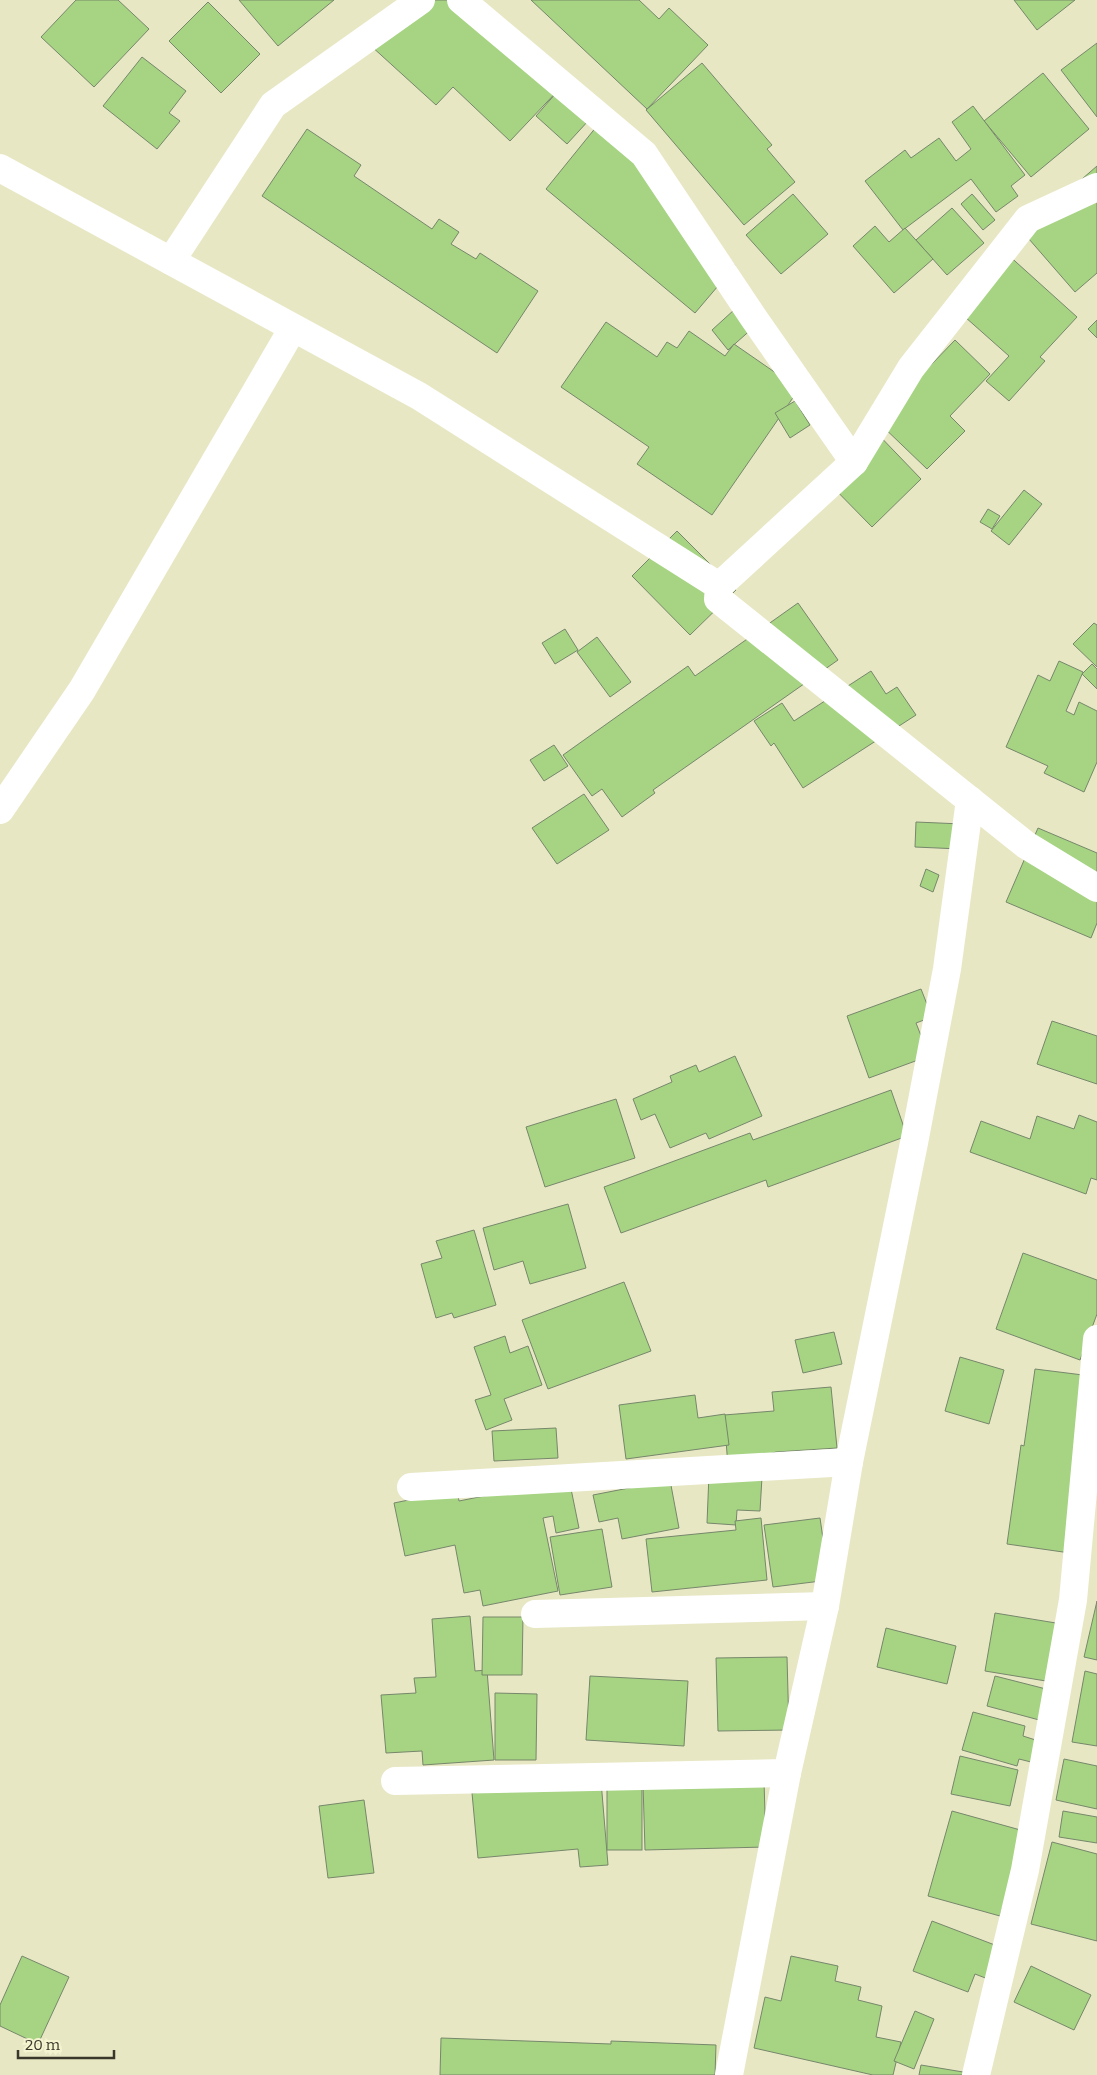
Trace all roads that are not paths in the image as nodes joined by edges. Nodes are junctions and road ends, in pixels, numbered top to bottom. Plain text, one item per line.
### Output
1 (421, 0) edge
2 (461, 0) edge
3 (0, 168) edge
4 (1097, 187) edge
5 (171, 261) junction
6 (293, 328) junction
7 (854, 462) junction
8 (719, 586) junction
9 (970, 800) junction
10 (0, 810) edge
11 (1097, 888) edge
12 (1097, 1339) edge
13 (849, 1462) junction
14 (411, 1487) dead end
15 (825, 1606) junction
16 (535, 1614) dead end
17 (787, 1773) junction
18 (395, 1781) dead end
19 (729, 2075) edge
20 (976, 2075) edge

1 - 5 street
2 - 7 street
3 - 5 street
4 - 7 street
5 - 6 street
6 - 8 street
6 - 10 street
7 - 8 street
8 - 9 street
9 - 11 street
9 - 13 street
12 - 20 street
13 - 14 street
13 - 15 street
15 - 16 street
15 - 17 street
17 - 18 street
17 - 19 street

